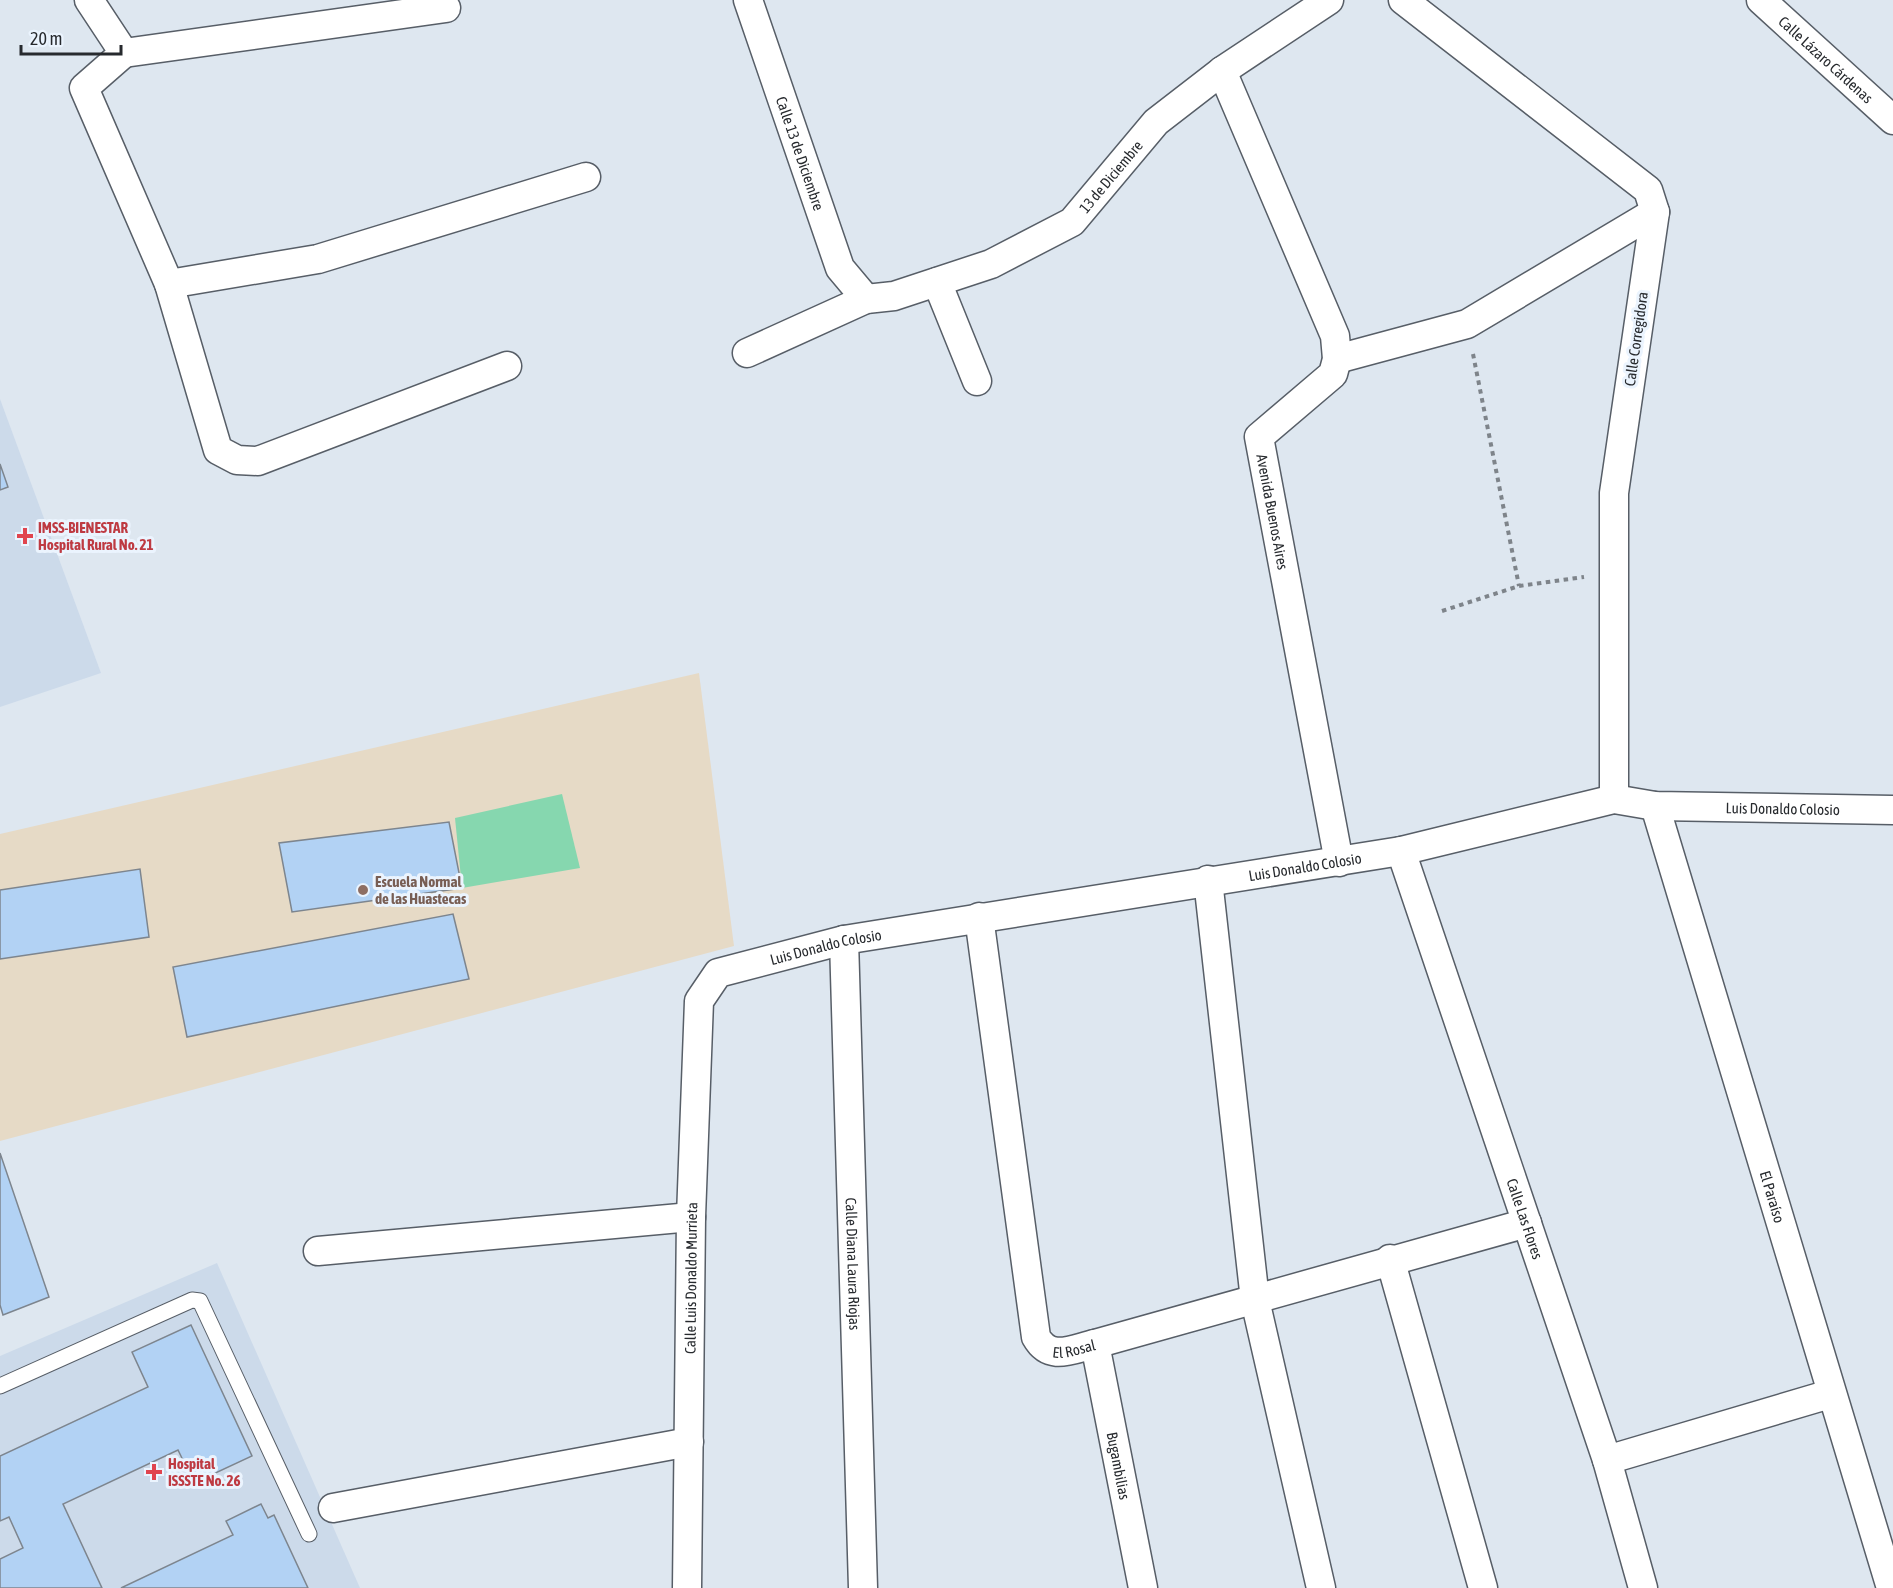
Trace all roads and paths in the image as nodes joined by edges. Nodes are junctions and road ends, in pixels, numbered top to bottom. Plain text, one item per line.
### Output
1 (89, 0) edge
2 (748, 0) edge
3 (1329, 0) edge
4 (1402, 0) edge
5 (1761, 0) edge
6 (446, 8) dead end
7 (124, 53) junction
8 (1222, 70) junction
9 (1893, 120) edge
10 (586, 177) dead end
11 (1655, 212) junction
12 (937, 282) junction
13 (170, 284) junction
14 (866, 299) junction
15 (1467, 324) junction
16 (747, 353) dead end
17 (1337, 359) junction
18 (507, 366) dead end
19 (977, 381) dead end
20 (1614, 572) junction
21 (1519, 586) junction
22 (1443, 612) dead end
23 (1614, 799) junction
24 (1655, 806) junction
25 (1893, 810) edge
26 (1401, 851) junction
27 (1339, 862) junction
28 (1208, 880) junction
29 (979, 917) junction
30 (844, 940) junction
31 (718, 973) joint
32 (691, 1217) junction
33 (1527, 1223) junction
34 (318, 1251) dead end
35 (1390, 1259) junction
36 (1256, 1300) junction
37 (1095, 1344) junction
38 (0, 1386) edge
39 (1830, 1394) junction
40 (689, 1442) junction
41 (1607, 1460) junction
42 (333, 1508) dead end
43 (309, 1534) dead end
44 (687, 1588) edge
45 (863, 1588) edge
46 (1143, 1588) edge
47 (1321, 1588) edge
48 (1483, 1588) edge
49 (1643, 1588) edge
50 (1891, 1588) edge

1 - 7 street
2 - 14 street, Calle 13 de Diciembre
3 - 8 street, 13 de Diciembre
4 - 11 street
5 - 9 street, Calle Lázaro Cárdenas
6 - 7 street
7 - 13 street
8 - 12 street, 13 de Diciembre
8 - 17 street
10 - 13 street
11 - 15 street
11 - 20 street, Calle Corregidora
12 - 14 street, 13 de Diciembre
12 - 19 street
13 - 18 street
14 - 16 street, 13 de Diciembre
15 - 17 street
15 - 21 path
17 - 27 street, Avenida Buenos Aires
20 - 21 path
20 - 23 street, Calle Corregidora
21 - 22 path
23 - 24 street, Luis Donaldo Colosio
23 - 26 street, Luis Donaldo Colosio
24 - 25 street, Luis Donaldo Colosio
24 - 39 street, El Paraíso
26 - 27 street, Luis Donaldo Colosio
26 - 33 street, Calle Las Flores
27 - 28 street, Luis Donaldo Colosio
28 - 29 street, Luis Donaldo Colosio
28 - 36 street
29 - 30 street, Luis Donaldo Colosio
29 - 37 street, El Rosal
30 - 31 street, Luis Donaldo Colosio
30 - 45 street, Calle Diana Laura Riojas
31 - 32 street, Calle Luis Donaldo Murrieta
32 - 34 street
32 - 40 street, Calle Luis Donaldo Murrieta
33 - 35 street, El Rosal
33 - 41 street, Calle Las Flores
35 - 36 street, El Rosal
35 - 48 street
36 - 37 street, El Rosal
36 - 47 street
37 - 46 street, Bugambilias
38 - 43 lane
39 - 41 street
39 - 50 street, El Paraíso
40 - 42 street
40 - 44 street, Calle Luis Donaldo Murrieta
41 - 49 street, Calle Las Flores

